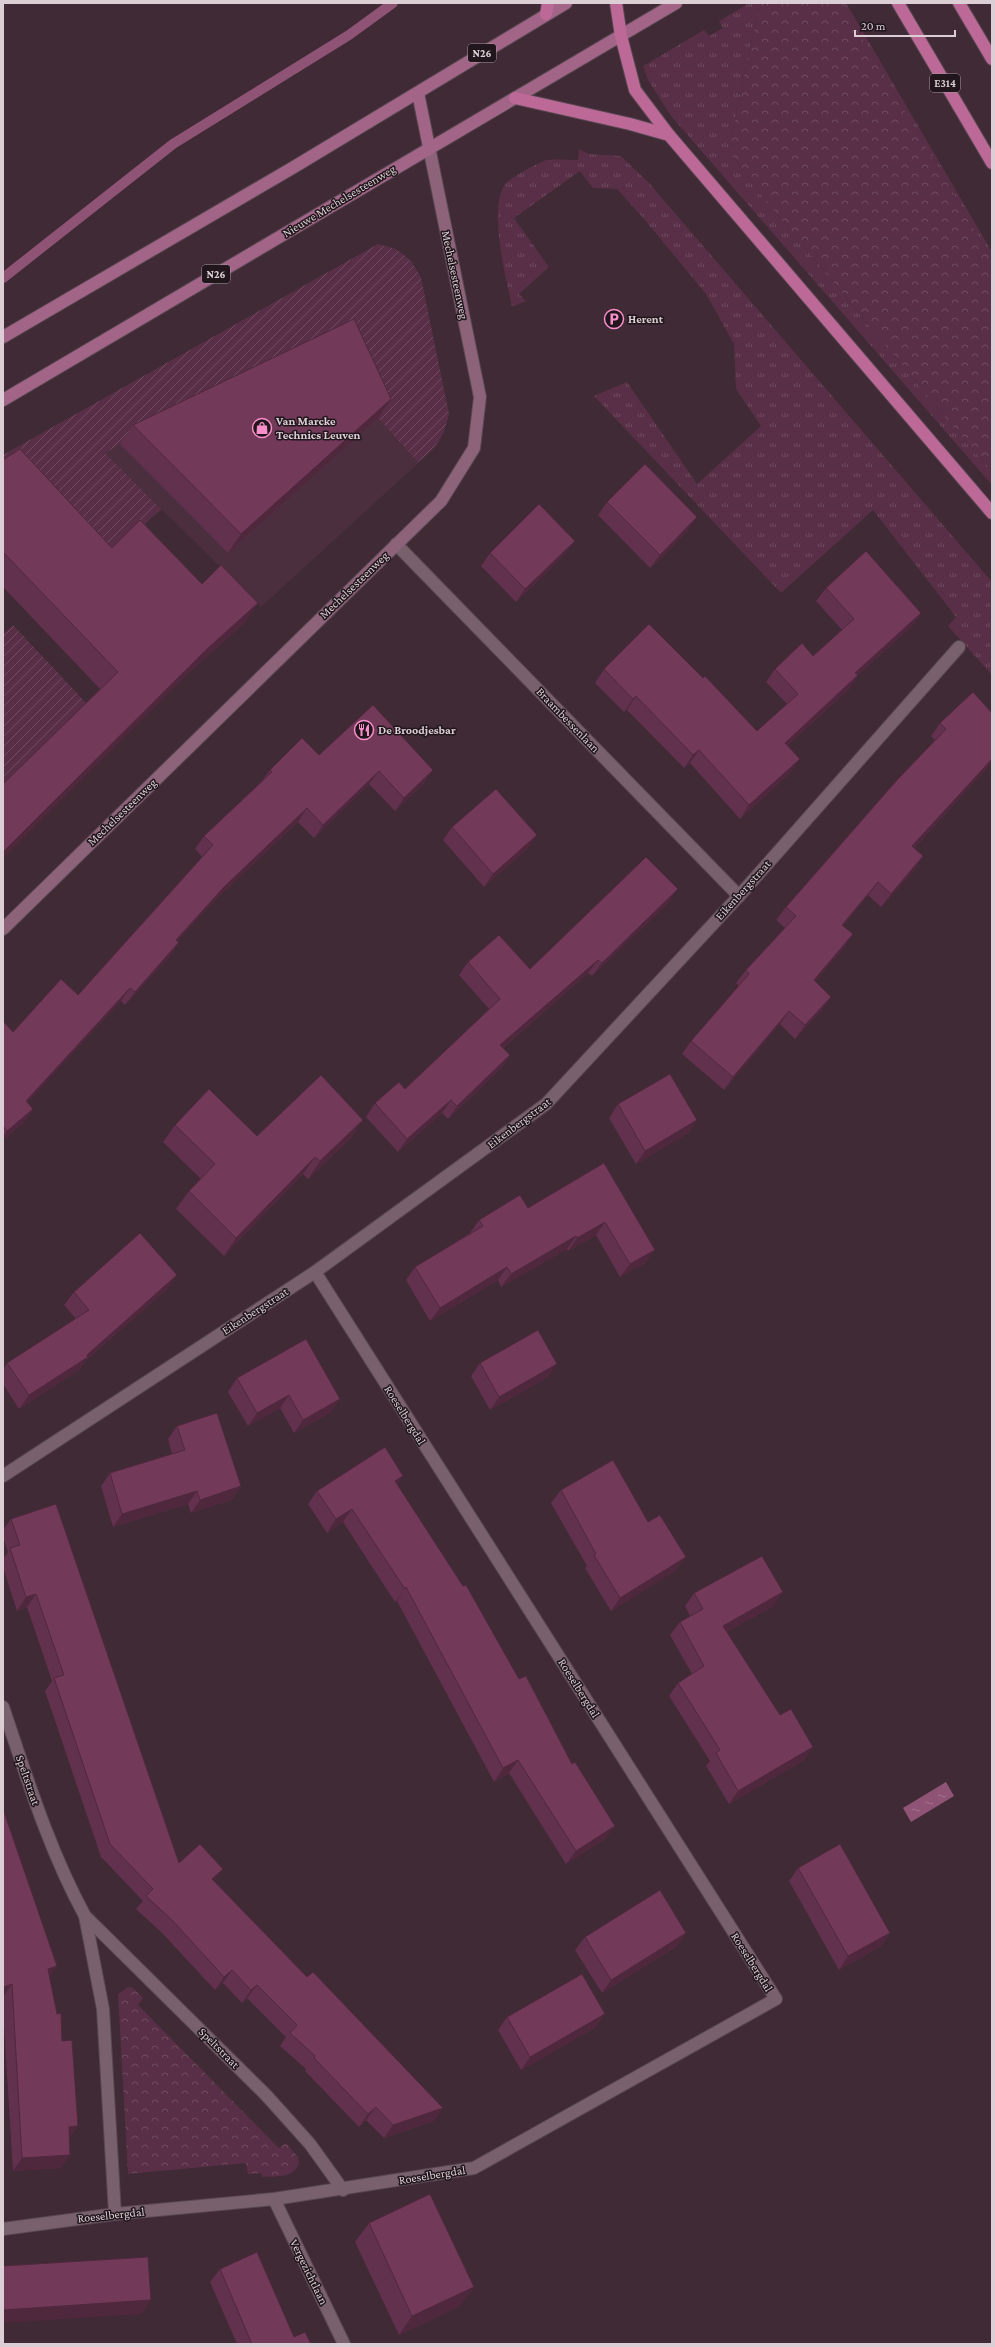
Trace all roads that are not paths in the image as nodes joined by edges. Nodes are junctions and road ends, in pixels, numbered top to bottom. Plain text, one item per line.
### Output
1 (566, 3) edge
2 (616, 3) edge
3 (676, 3) edge
4 (898, 3) edge
5 (959, 3) edge
6 (548, 9) edge
7 (621, 36) junction
8 (992, 59) edge
9 (418, 93) junction
10 (515, 98) junction
11 (669, 135) junction
12 (429, 147) junction
13 (992, 163) edge
14 (3, 337) edge
15 (3, 400) edge
16 (992, 513) edge
17 (396, 544) junction
18 (959, 647) dead end
19 (739, 896) junction
20 (3, 928) edge
21 (315, 1272) junction
22 (3, 1476) edge
23 (3, 1708) edge
24 (85, 1916) junction
25 (343, 2190) junction
26 (274, 2199) junction
27 (115, 2214) junction
28 (3, 2229) edge
29 (344, 2344) edge

1 - 6 main road, N26
2 - 7 highway
3 - 7 main road, Nieuwe Mechelsesteenweg / N26
4 - 13 highway, E314
5 - 8 highway
6 - 9 main road, N26
7 - 10 main road, Nieuwe Mechelsesteenweg / N26
7 - 11 highway
9 - 12 main road
9 - 14 main road, N26
10 - 11 highway
10 - 12 main road, Nieuwe Mechelsesteenweg / N26
11 - 16 highway
12 - 15 main road, Nieuwe Mechelsesteenweg / N26
12 - 17 street, Mechelsesteenweg
17 - 19 street, Braambessenlaan
17 - 20 street, Mechelsesteenweg
18 - 19 street, Eikenbergstraat
19 - 21 street, Eikenbergstraat
21 - 22 street, Eikenbergstraat
21 - 25 street, Roeselbergdal
23 - 24 street, Speltstraat
24 - 25 street, Speltstraat
24 - 27 street, Speltstraat
25 - 26 street, Roeselbergdal
26 - 27 street, Roeselbergdal
26 - 29 street, Vergezichtlaan
27 - 28 street, Roeselbergdal

